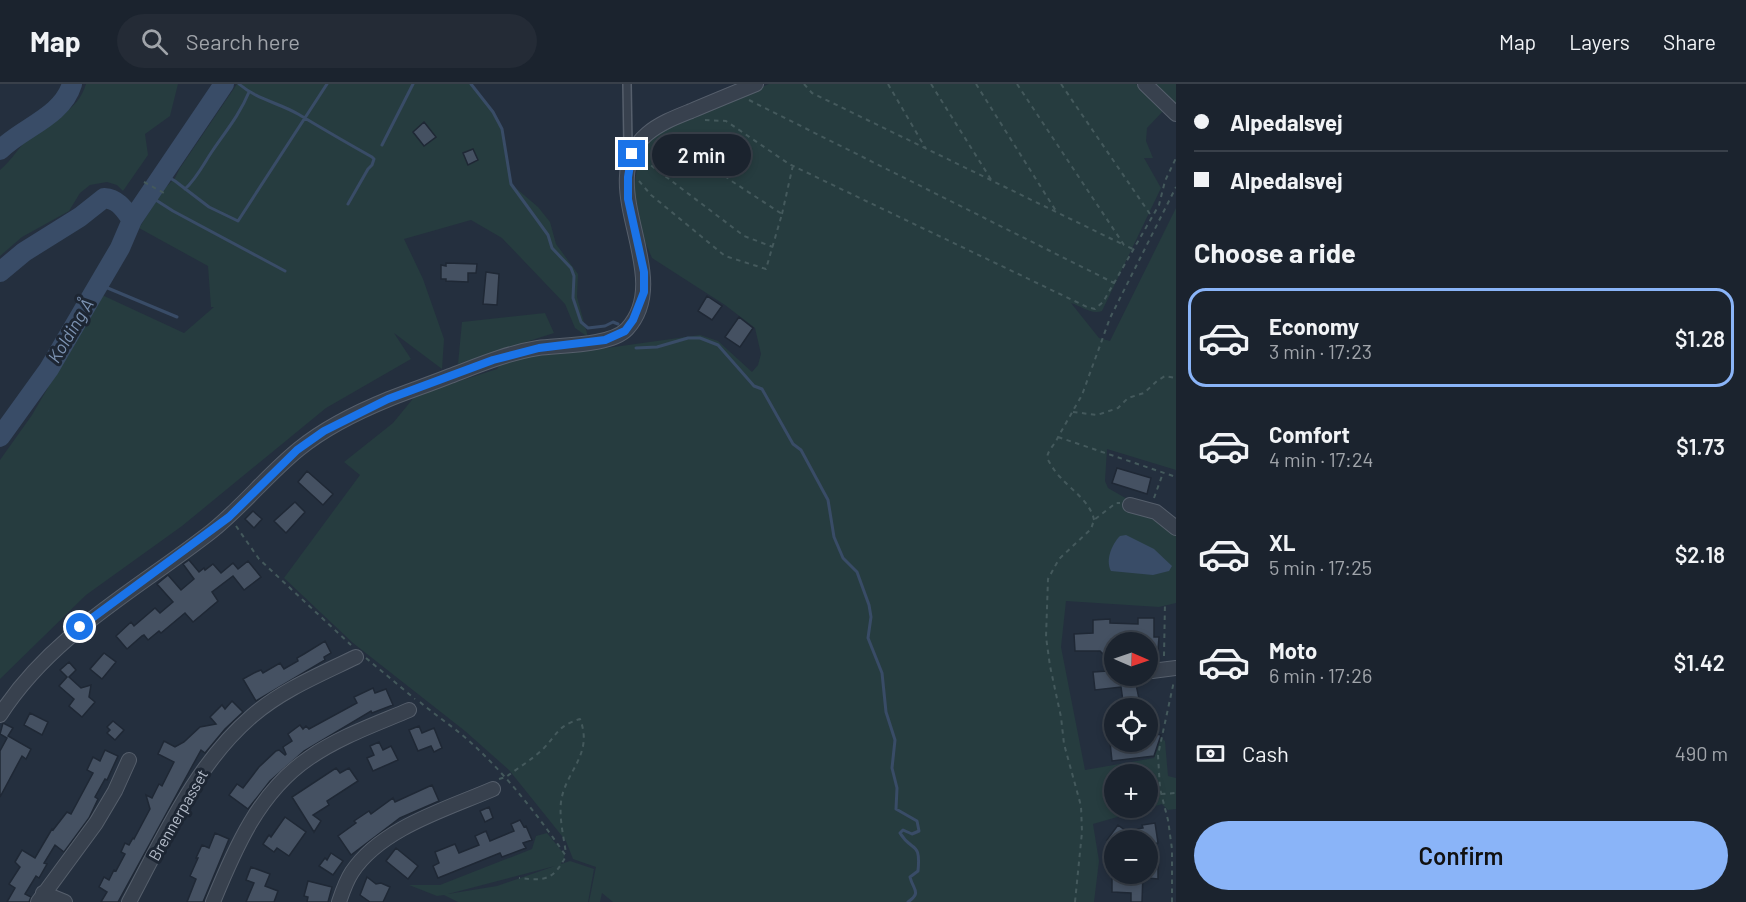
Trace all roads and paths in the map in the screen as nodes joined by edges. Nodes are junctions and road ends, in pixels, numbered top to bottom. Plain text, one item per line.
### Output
1 (627, 84) edge
2 (756, 84) edge
3 (804, 84) edge
4 (888, 84) edge
5 (931, 84) edge
6 (976, 84) edge
7 (1017, 84) edge
8 (1061, 84) edge
9 (1145, 84) edge
10 (747, 100) dead end
11 (1176, 114) edge
12 (708, 115) dead end
13 (666, 133) dead end
14 (926, 149) junction
15 (637, 157) junction
16 (1176, 158) edge
17 (793, 165) junction
18 (638, 179) dead end
19 (992, 181) junction
20 (144, 182) dead end
21 (1176, 187) edge
22 (164, 193) dead end
23 (1056, 213) junction
24 (782, 214) junction
25 (1152, 217) junction
26 (1124, 245) junction
27 (773, 247) junction
28 (1133, 249) junction
29 (1114, 283) junction
30 (1176, 378) edge
31 (1073, 412) junction
32 (1058, 437) junction
33 (1163, 473) junction
34 (1176, 477) edge
35 (1130, 504) joint
36 (1149, 510) junction
37 (229, 517) junction
38 (1094, 520) junction
39 (1176, 528) edge
40 (1165, 602) dead end
41 (358, 654) junction
42 (1167, 670) edge
43 (409, 710) dead end
44 (0, 715) edge
45 (129, 760) dead end
46 (506, 777) junction
47 (493, 789) dead end
48 (1176, 793) edge
49 (1161, 794) junction
50 (566, 856) junction
51 (519, 878) dead end
52 (40, 898) edge
53 (65, 902) edge
54 (129, 902) edge
55 (213, 902) edge
56 (339, 902) edge
57 (1075, 902) edge
58 (1172, 902) edge

1 - 15 lane
2 - 15 street
3 - 14 path
4 - 14 path
5 - 19 path
6 - 23 path
7 - 26 path
8 - 25 path
9 - 11 street
10 - 29 path
12 - 17 path
13 - 24 path
14 - 19 path
15 - 27 path
15 - 37 street
16 - 25 path
17 - 24 path
17 - 29 path
18 - 27 path
19 - 23 path
20 - 22 path
21 - 31 path
23 - 26 path
24 - 27 path
25 - 28 path
26 - 28 path
28 - 29 path
30 - 31 path
31 - 32 path
32 - 33 path
32 - 38 path
33 - 34 path
33 - 36 path
35 - 36 street
35 - 38 path
36 - 39 street
37 - 41 path
37 - 44 street
38 - 57 path
40 - 42 path
41 - 46 path
41 - 54 street, Brennerpasset
42 - 49 path
43 - 55 street
45 - 52 street
46 - 50 path
46 - 50 path
47 - 56 street
48 - 49 path
49 - 58 path
50 - 51 path
52 - 53 street

